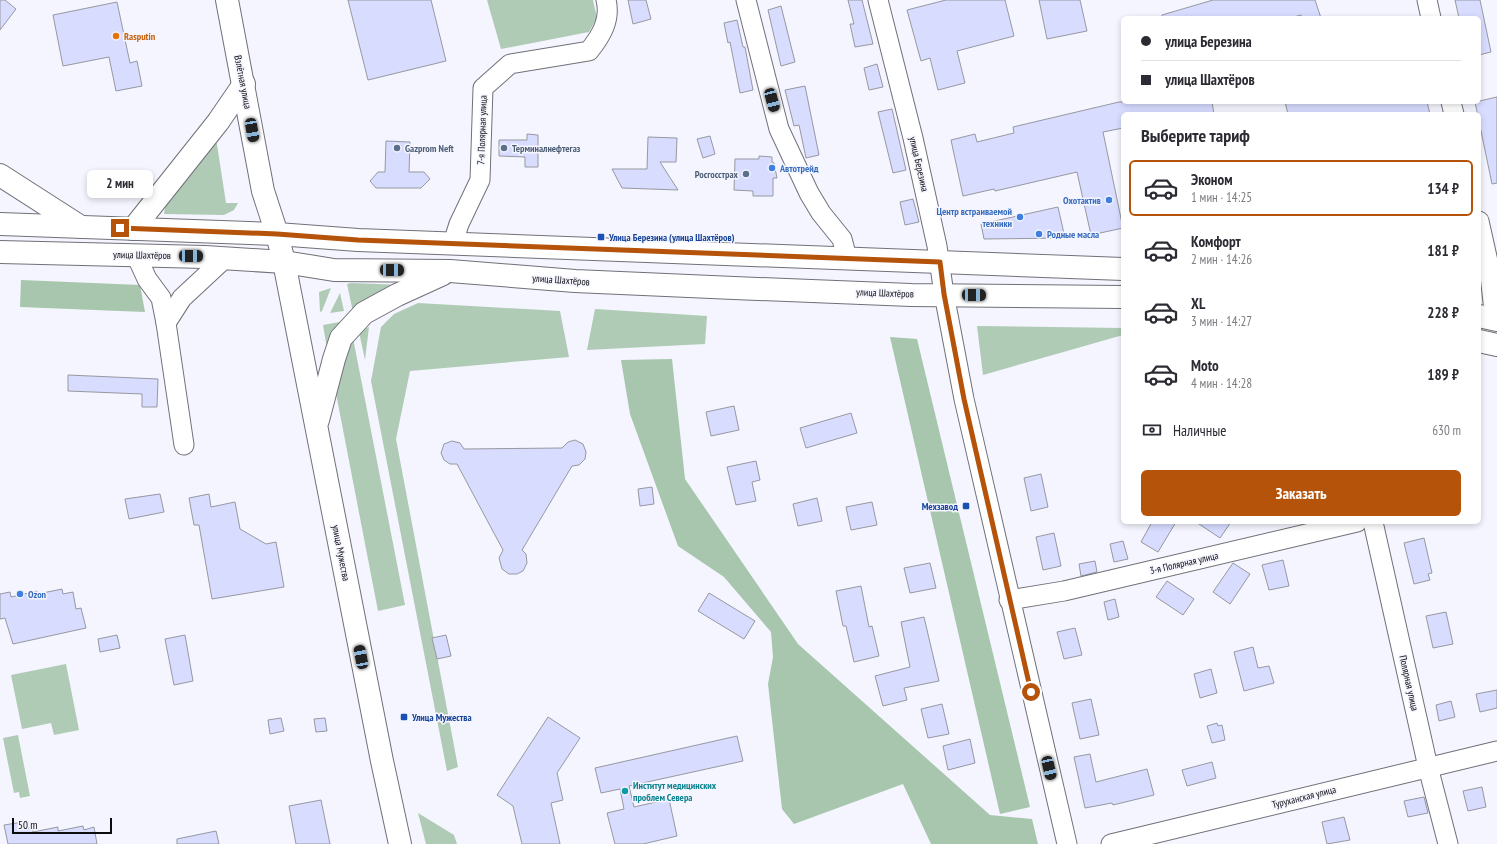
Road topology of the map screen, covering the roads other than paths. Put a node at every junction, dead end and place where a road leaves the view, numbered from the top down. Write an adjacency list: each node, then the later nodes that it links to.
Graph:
1 (227, 0): 7 (main road, Взлётная улица)
2 (606, 0): 14 (street, 7-я Полярная улица)
3 (746, 0): 18 (street)
4 (878, 0): 20 (street, улица Березина)
5 (1427, 0): 6 (street)
6 (1431, 16)
7 (244, 84): 11 (main road); 13 (main road, Взлётная улица)
8 (0, 175): 10 (main road)
9 (0, 224): 10 (main road)
10 (82, 227): 11 (main road)
11 (133, 229): 13 (main road)
12 (1481, 230): 25 (street)
13 (277, 234): 14 (main road); 19 (main road, Взлётная улица)
14 (453, 243): 18 (main road)
15 (0, 252): 16 (main road, улица Шахтёров)
16 (136, 255): 17 (main road, улица Шахтёров); 26 (street)
17 (225, 258): 19 (main road, улица Шахтёров); 26 (street)
18 (847, 258): 20 (main road)
19 (284, 262): 22 (main road, улица Шахтёров); 29 (main road, улица Мужества)
20 (940, 262): 21 (main road); 23 (street, улица Березина)
21 (1121, 269)
22 (450, 271): 23 (main road, улица Шахтёров); 29 (main road)
23 (944, 294): 24 (main road, улица Шахтёров); 33 (street, улица Березина)
24 (1121, 297)
25 (1490, 319)
26 (166, 323): 30 (street)
27 (1481, 341): 28 (main road)
28 (1497, 345)
29 (317, 427): 36 (main road, улица Мужества)
30 (184, 445)
31 (1349, 524): 33 (street, 3-я Полярная улица)
32 (1373, 524): 35 (street, Полярная улица)
33 (1009, 600): 37 (street, улица Березина)
34 (1497, 751): 35 (street, Туруханская улица)
35 (1428, 767): 38 (street, Туруханская улица); 39 (street, Полярная улица)
36 (400, 844)
37 (1067, 844)
38 (1111, 844)
39 (1448, 844)

